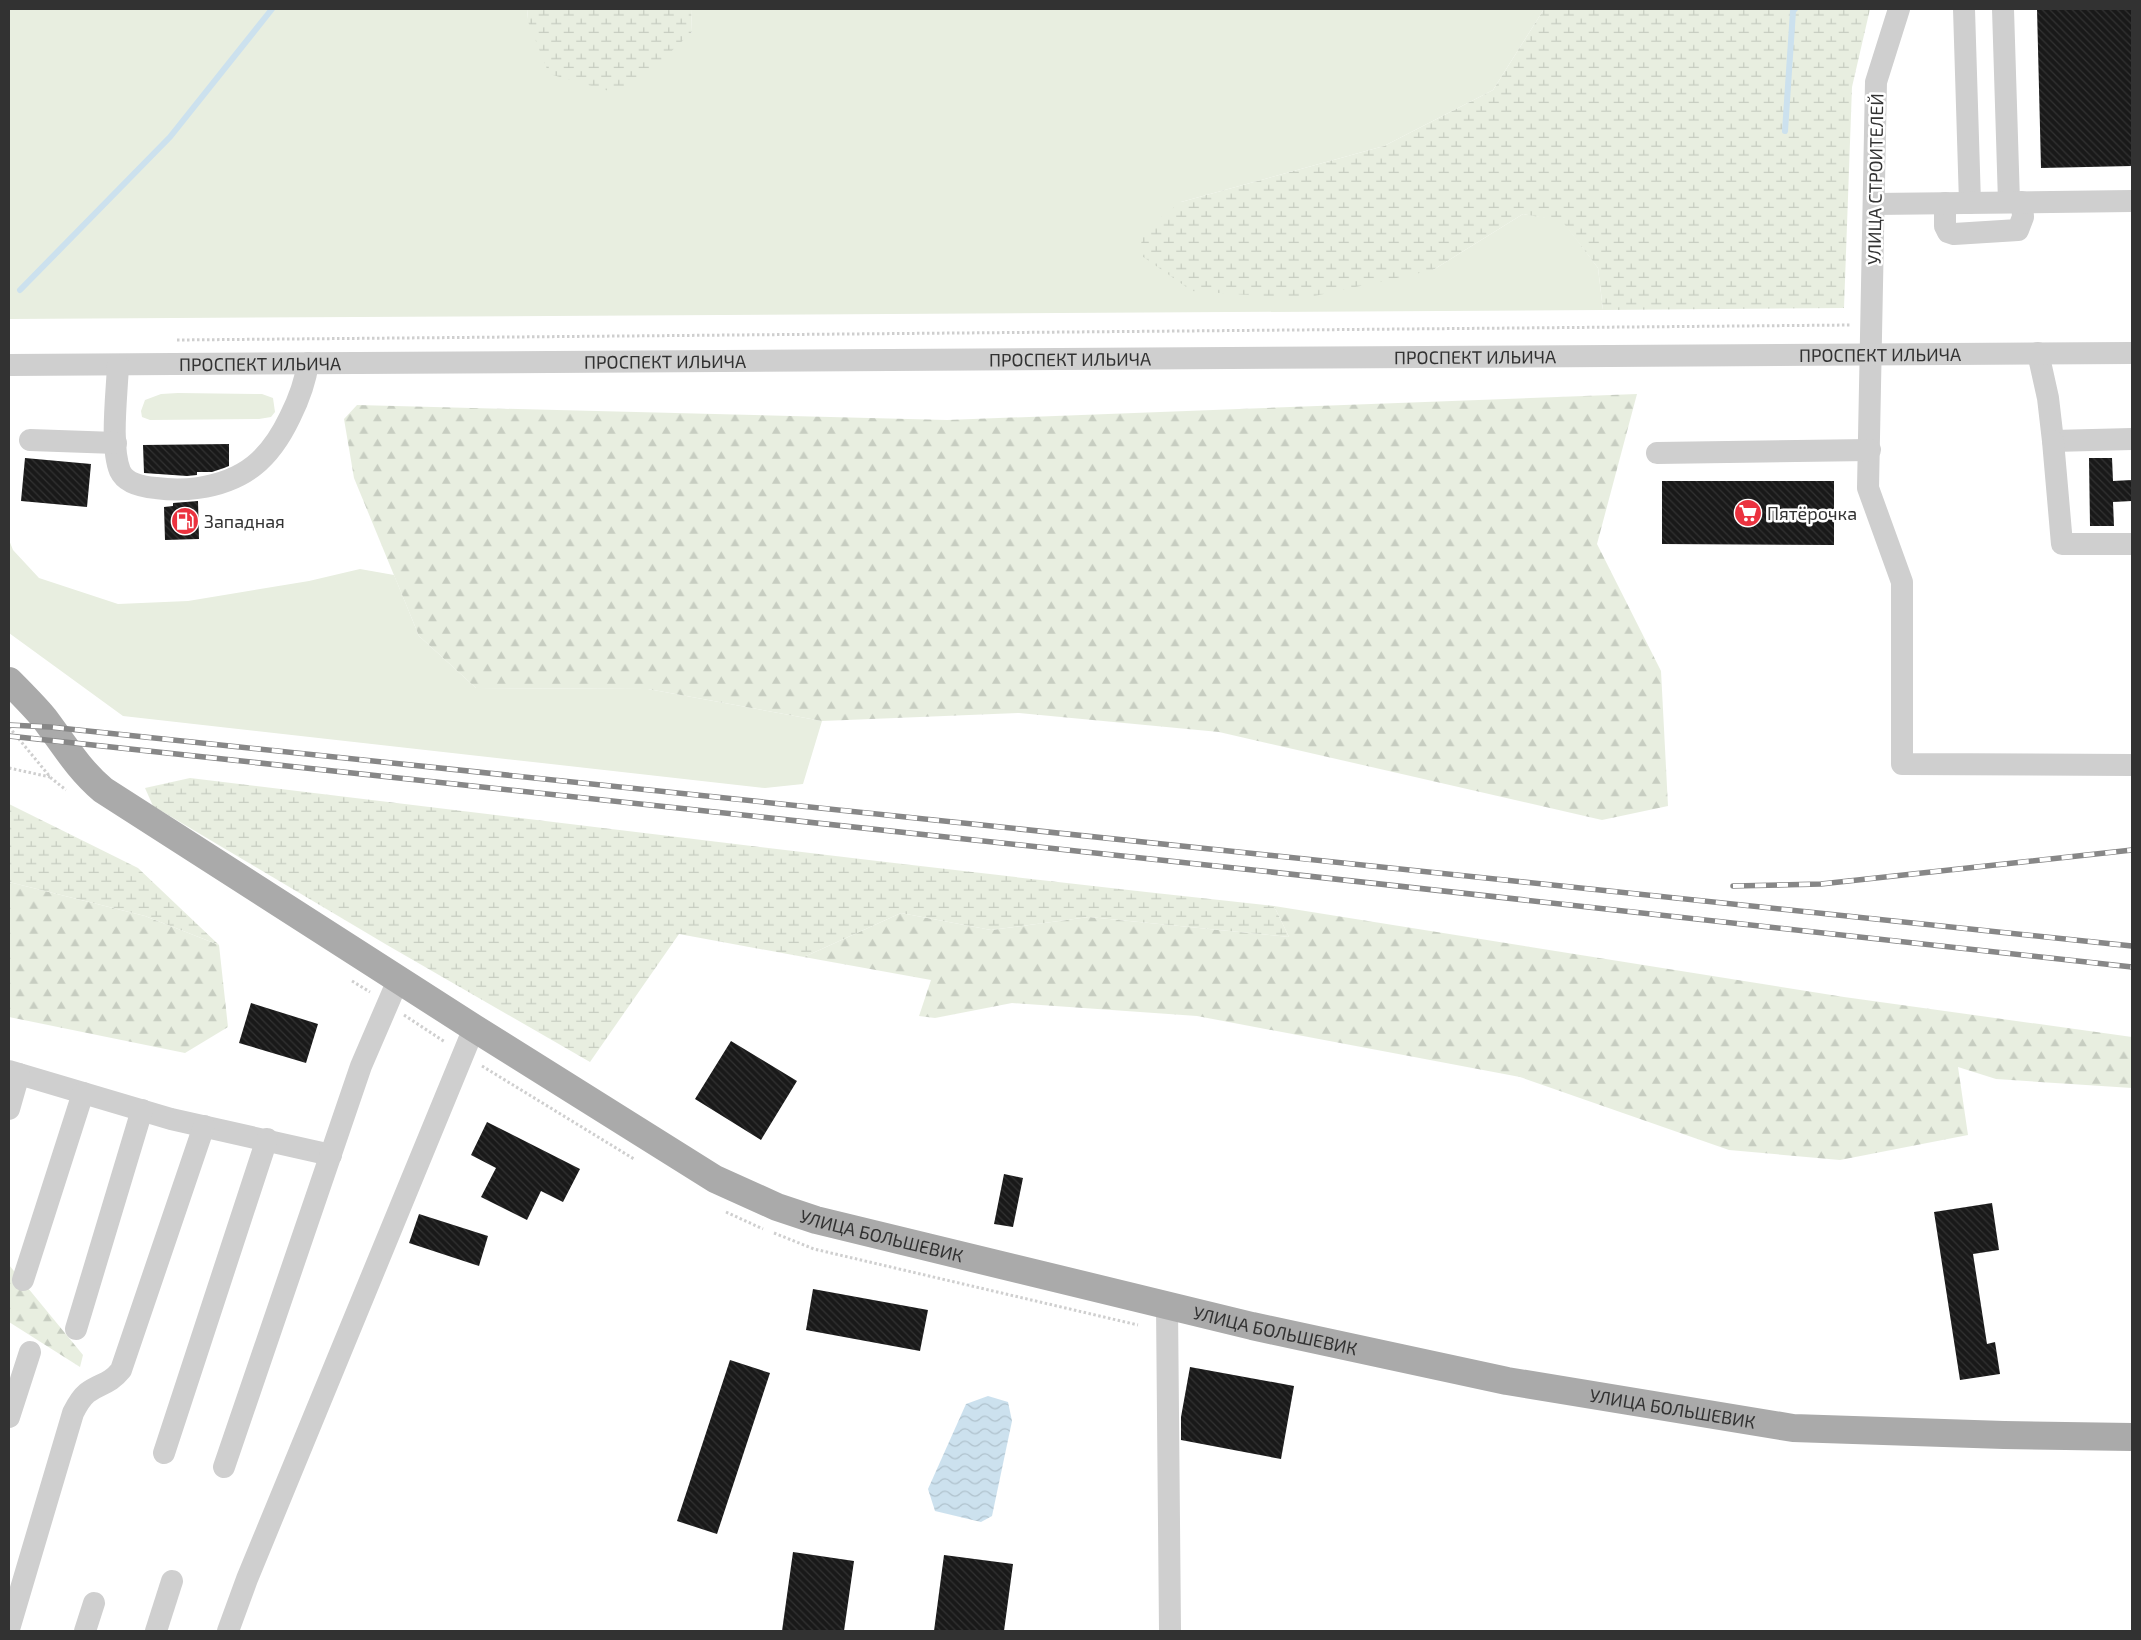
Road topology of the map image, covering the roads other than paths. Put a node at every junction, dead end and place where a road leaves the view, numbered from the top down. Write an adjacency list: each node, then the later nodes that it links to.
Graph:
1 (1899, 9): 8 (street, УЛИЦА СТРОИТЕЛЕЙ)
2 (1964, 9): 7 (street)
3 (2004, 9): 5 (street)
4 (2132, 201): 5 (street)
5 (2016, 202): 6 (street); 7 (street)
6 (1945, 203): 7 (street); 8 (street)
7 (1970, 203)
8 (1874, 204): 10 (street, УЛИЦА СТРОИТЕЛЕЙ)
9 (2132, 353): 11 (street, ПРОСПЕКТ ИЛЬИЧА)
10 (1872, 354): 11 (street, ПРОСПЕКТ ИЛЬИЧА); 12 (street, ПРОСПЕКТ ИЛЬИЧА); 19 (street, УЛИЦА СТРОИТЕЛЕЙ)
11 (2038, 354): 17 (street)
12 (308, 364): 14 (street, ПРОСПЕКТ ИЛЬИЧА); 18 (street)
13 (9, 365): 14 (street, ПРОСПЕКТ ИЛЬИЧА)
14 (118, 365): 18 (street)
15 (2132, 439): 17 (street)
16 (30, 440): 18 (street)
17 (2053, 440): 21 (street)
18 (116, 443)
19 (1870, 450): 20 (street); 23 (street, УЛИЦА СТРОИТЕЛЕЙ)
20 (1657, 453)
21 (2132, 544)
22 (9, 682): 24 (main road, УЛИЦА БОЛЬШЕВИК)
23 (2132, 765)
24 (398, 980): 25 (main road, УЛИЦА БОЛЬШЕВИК); 32 (street)
25 (474, 1028): 34 (main road, УЛИЦА БОЛЬШЕВИК); 46 (street)
26 (14, 1072): 27 (street); 28 (street)
27 (83, 1093): 29 (street); 33 (street)
28 (9, 1109)
29 (142, 1110): 30 (street); 35 (street)
30 (204, 1126): 31 (street); 43 (street)
31 (267, 1139): 32 (street); 39 (street)
32 (331, 1155): 40 (street)
33 (23, 1280)
34 (1167, 1319): 38 (main road, УЛИЦА БОЛЬШЕВИК); 47 (street)
35 (76, 1329)
36 (30, 1352): 37 (street)
37 (9, 1417)
38 (2132, 1437)
39 (164, 1453)
40 (224, 1467)
41 (172, 1582): 45 (street)
42 (94, 1603): 44 (street)
43 (9, 1629)
44 (85, 1631)
45 (156, 1631)
46 (228, 1631)
47 (1170, 1631)

